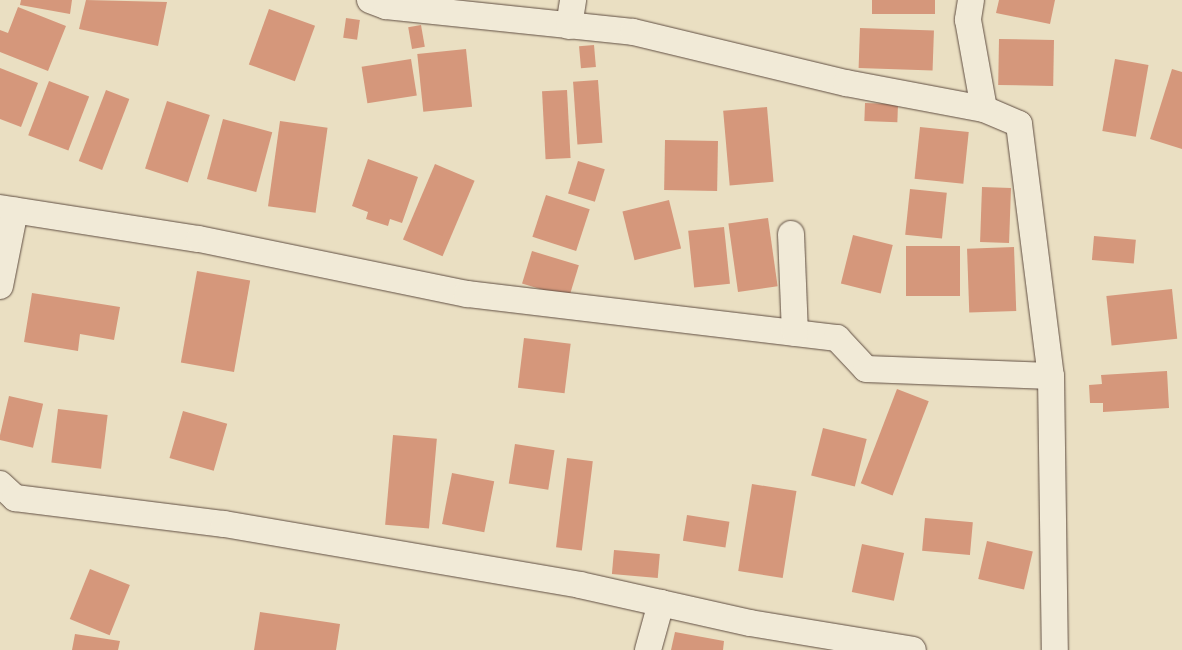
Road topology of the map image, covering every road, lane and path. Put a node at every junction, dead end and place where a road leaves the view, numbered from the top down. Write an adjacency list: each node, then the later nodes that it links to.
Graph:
1 (370, 0): 4 (street)
2 (573, 0): 4 (street)
3 (971, 0): 5 (street)
4 (568, 26): 5 (street)
5 (984, 109): 10 (street)
6 (8, 209): 8 (street); 9 (street)
7 (791, 234): 9 (street)
8 (0, 286)
9 (794, 333): 10 (street)
10 (1051, 376): 15 (street)
11 (0, 484): 12 (street)
12 (661, 603): 13 (street); 14 (street)
13 (648, 650)
14 (913, 650)
15 (1055, 650)

